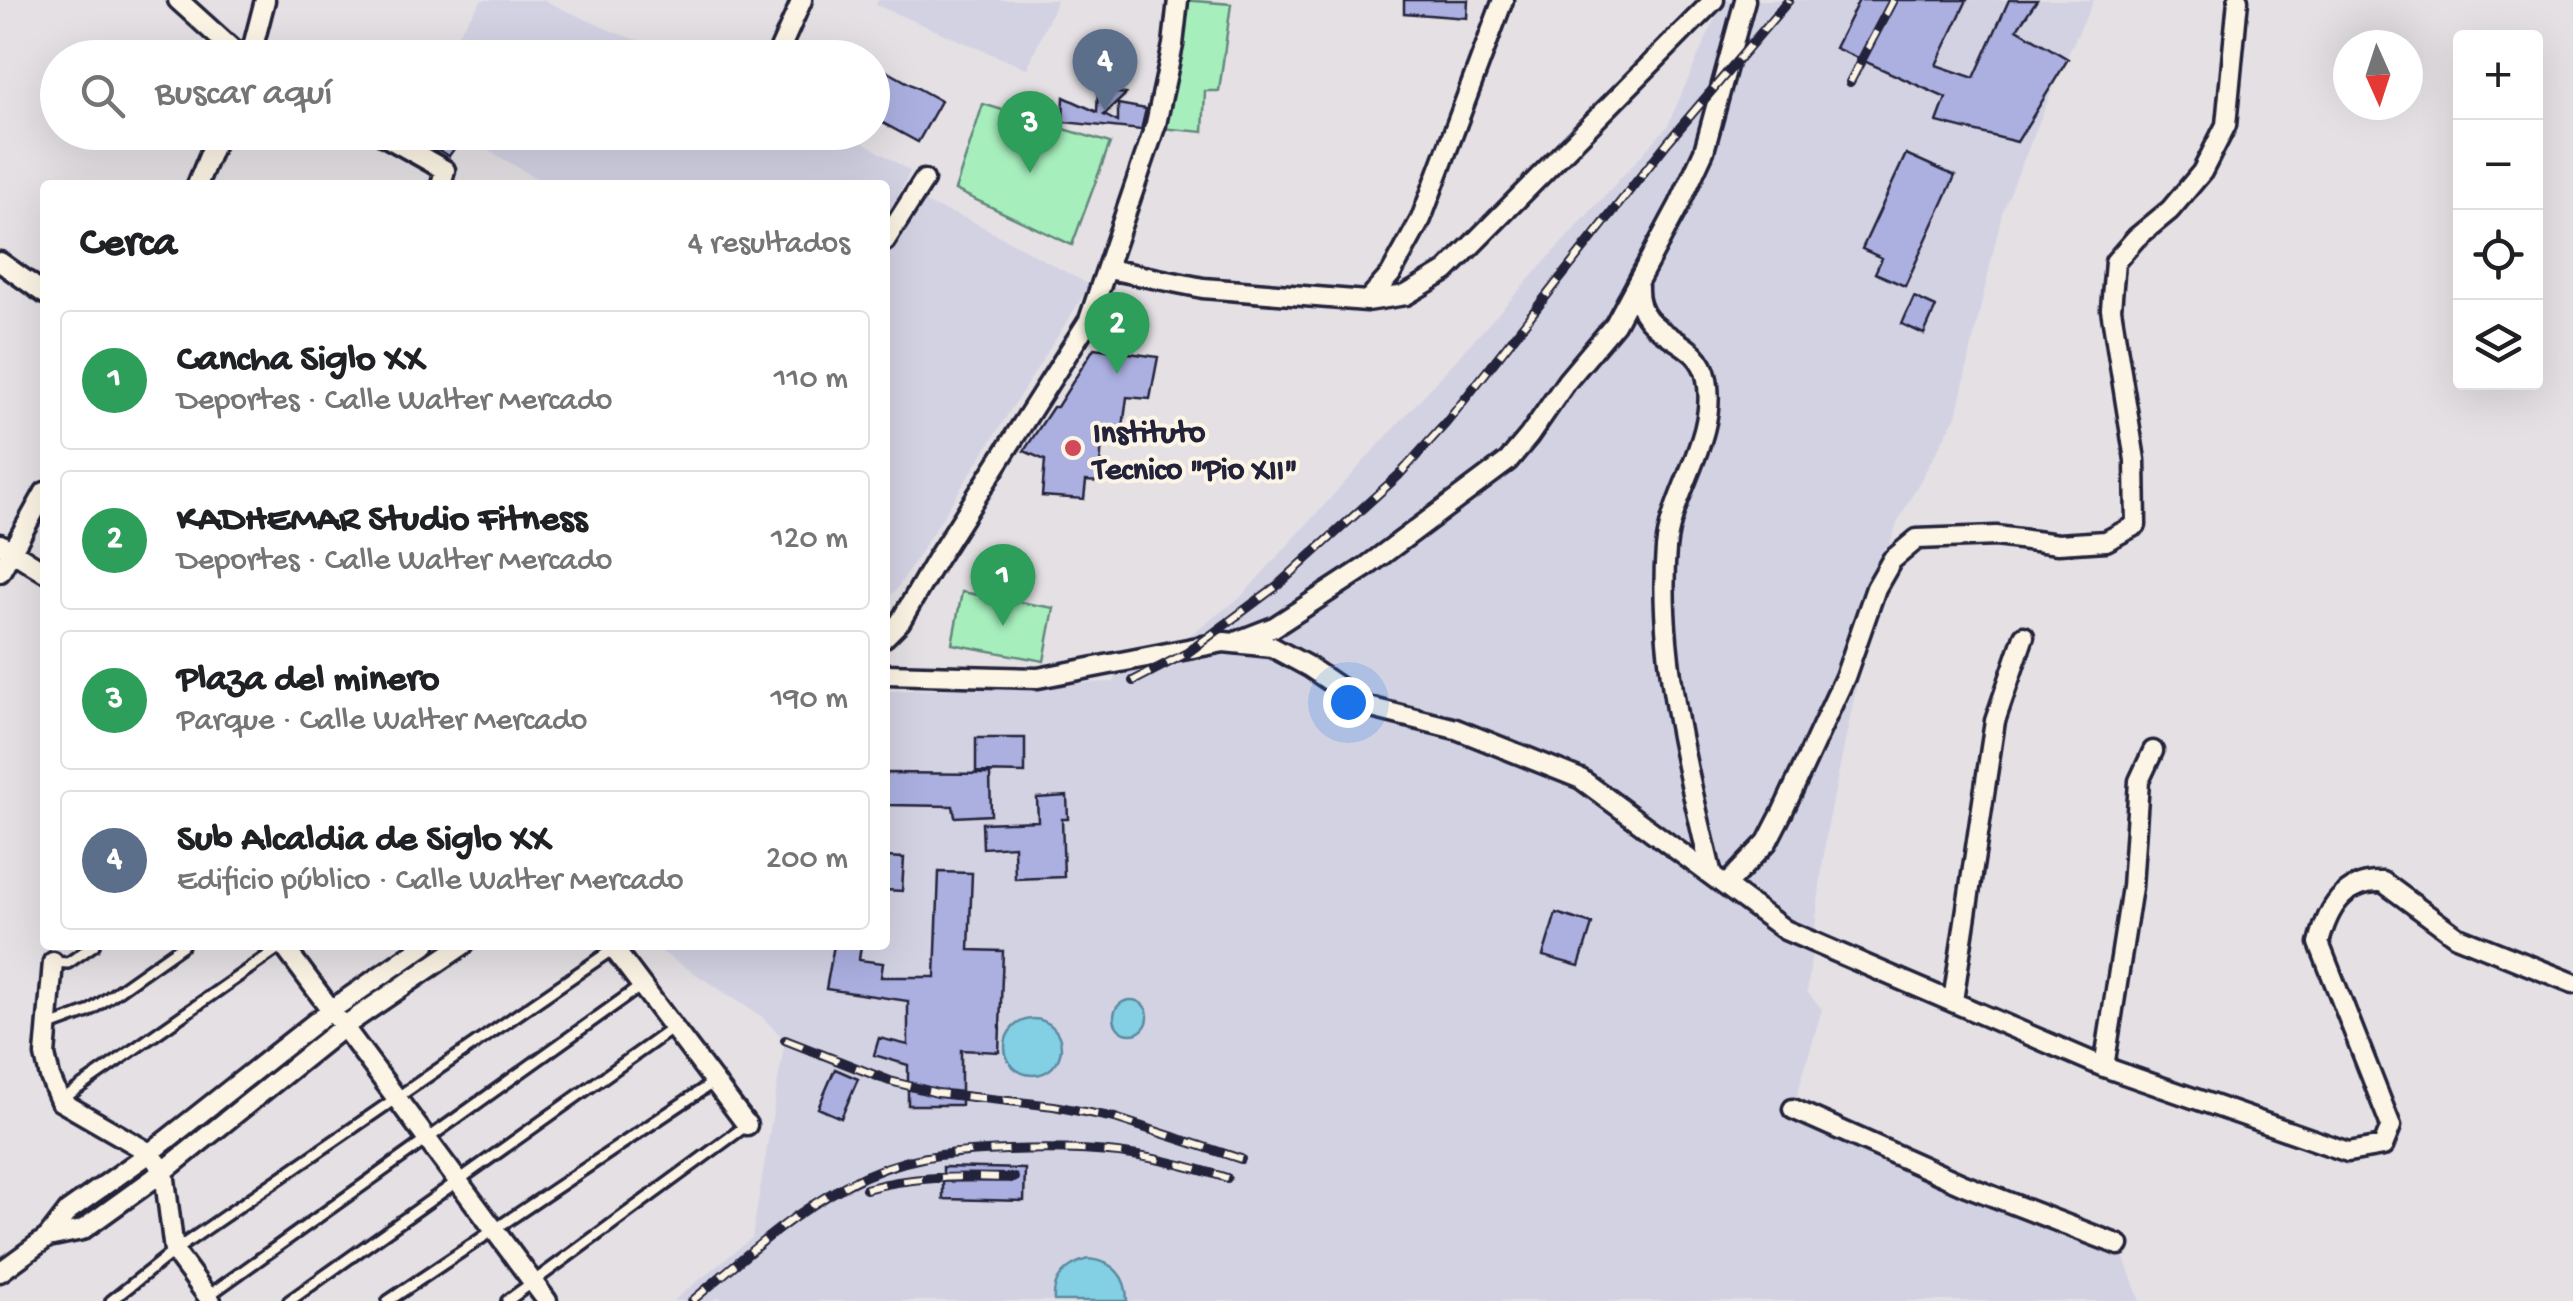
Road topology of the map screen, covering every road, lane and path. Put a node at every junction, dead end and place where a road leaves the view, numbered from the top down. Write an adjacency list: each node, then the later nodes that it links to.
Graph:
1 (178, 0): 9 (street)
2 (265, 0): 10 (street)
3 (802, 0): 11 (street)
4 (1178, 0): 19 (street)
5 (1503, 0): 22 (street)
6 (1714, 0): 22 (street)
7 (1745, 0): 20 (street)
8 (2238, 0): 32 (street)
9 (222, 40)
10 (255, 40)
11 (784, 40)
12 (212, 150): 15 (street)
13 (403, 150): 14 (street)
14 (443, 177)
15 (199, 180)
16 (924, 180): 17 (street)
17 (890, 233)
18 (0, 262): 21 (street)
19 (1108, 269): 22 (street); 27 (street)
20 (1638, 286): 29 (street); 32 (street)
21 (40, 290)
22 (1367, 302)
23 (40, 499): 24 (street)
24 (6, 546): 25 (street); 26 (street)
25 (40, 569)
26 (0, 572)
27 (890, 633)
28 (2024, 636): 44 (street)
29 (1233, 642): 30 (street); 32 (street)
30 (890, 674)
31 (2153, 751): 49 (street)
32 (1719, 880): 44 (street)
33 (87, 950): 41 (lane)
34 (177, 950): 46 (lane)
35 (276, 950): 52 (lane)
36 (287, 950): 45 (street)
37 (418, 950): 45 (street)
38 (456, 950): 47 (street)
39 (608, 950): 51 (lane)
40 (614, 950): 43 (street)
41 (53, 962): 46 (street)
42 (2573, 983): 49 (street)
43 (641, 986): 48 (street); 55 (lane)
44 (1953, 1001): 49 (street)
45 (331, 1010): 47 (street); 56 (street)
46 (47, 1027): 52 (street)
47 (343, 1027): 51 (street); 57 (street)
48 (673, 1028): 50 (street); 58 (lane)
49 (2104, 1067)
50 (714, 1082): 54 (street); 59 (lane)
51 (396, 1096): 55 (street); 62 (lane)
52 (60, 1101): 56 (street)
53 (1793, 1109): 61 (street)
54 (747, 1125): 64 (lane)
55 (427, 1137): 58 (street); 65 (lane)
56 (150, 1153): 57 (street); 60 (street)
57 (164, 1172): 60 (street); 62 (street)
58 (458, 1180): 59 (street); 67 (lane)
59 (494, 1230): 64 (street); 68 (lane)
60 (48, 1236): 63 (street)
61 (2119, 1245)
62 (174, 1251): 65 (street); 66 (lane)
63 (0, 1272)
64 (533, 1282): 69 (lane); 70 (street)
65 (207, 1299)
66 (112, 1301)
67 (288, 1301)
68 (388, 1301)
69 (507, 1301)
70 (547, 1301)

